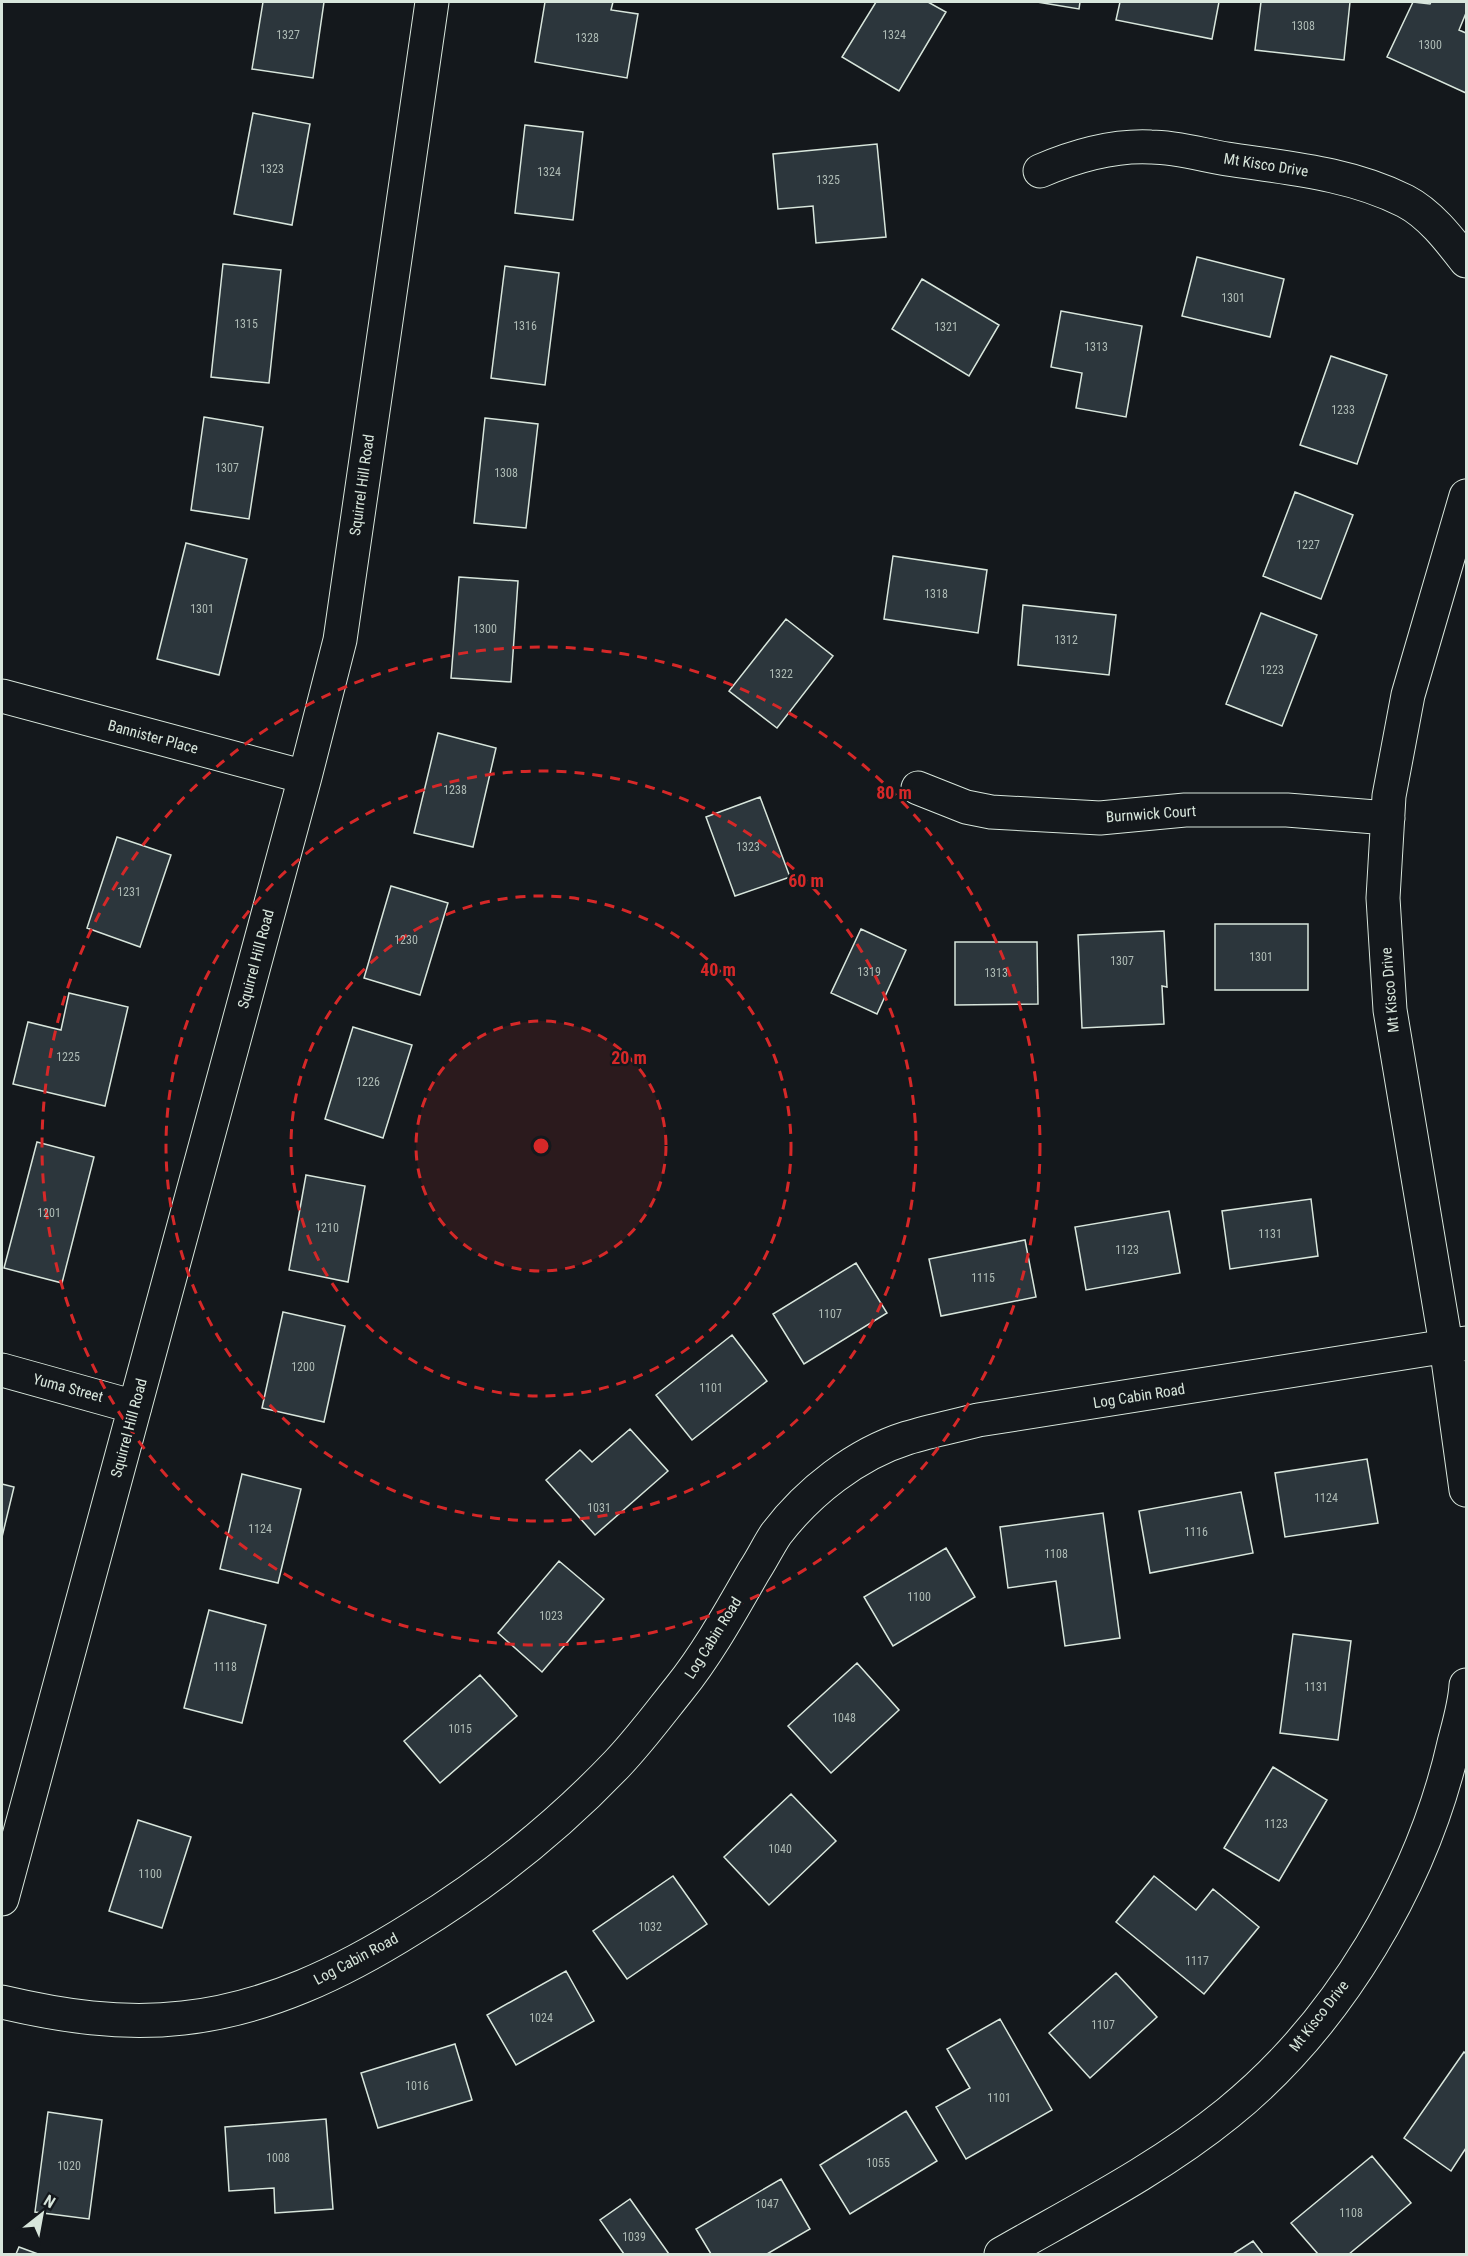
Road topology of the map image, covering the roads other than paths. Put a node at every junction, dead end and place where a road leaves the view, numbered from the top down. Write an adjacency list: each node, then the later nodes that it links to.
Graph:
1 (432, 2): 6 (street, Squirrel Hill Road)
2 (1040, 171): 3 (street, Mt Kisco Drive)
3 (1467, 261)
4 (1467, 496): 8 (street, Mt Kisco Drive)
5 (2, 696): 6 (street, Bannister Place)
6 (305, 777): 11 (street, Squirrel Hill Road)
7 (918, 788): 8 (street, Burnwick Court)
8 (1388, 818): 9 (street, Mt Kisco Drive)
9 (1456, 1344): 12 (street, Mt Kisco Drive); 15 (street, Log Cabin Road)
10 (2, 1370): 11 (street, Yuma Street)
11 (135, 1407): 14 (street, Squirrel Hill Road)
12 (1467, 1490)
13 (1467, 1685): 16 (street, Mt Kisco Drive)
14 (2, 1899)
15 (2, 2002)
16 (1036, 2246): 17 (street, Mt Kisco Drive)
17 (1001, 2254)

